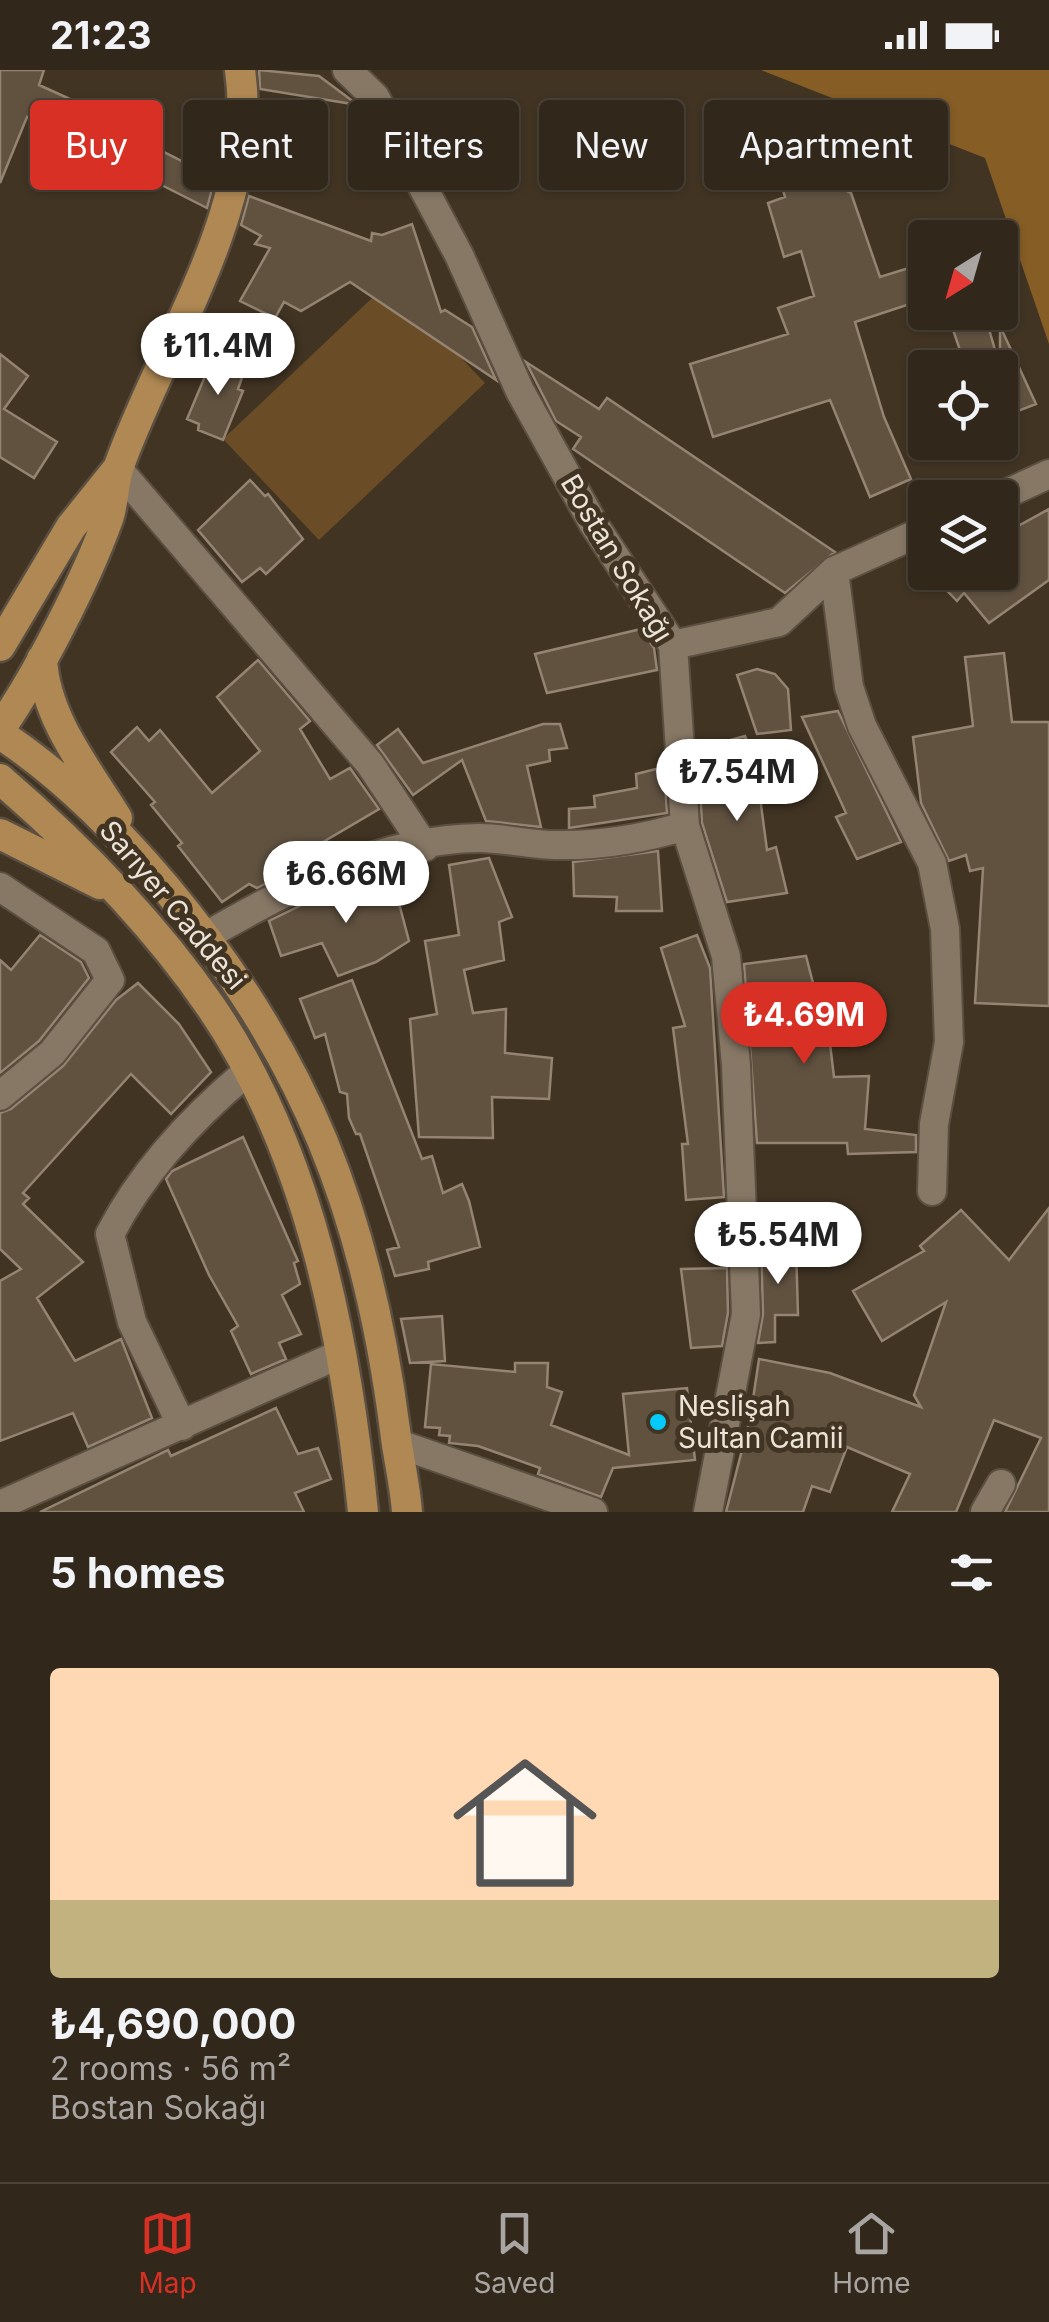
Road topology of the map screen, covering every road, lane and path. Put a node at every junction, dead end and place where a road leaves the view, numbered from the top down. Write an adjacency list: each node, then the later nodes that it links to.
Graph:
1 (240, 70): 3 (main road)
2 (346, 70): 8 (street, Bostan Sokağı)
3 (118, 469): 9 (main road); 10 (main road); 15 (street)
4 (1049, 474): 5 (street)
5 (1018, 488)
6 (908, 538): 7 (street)
7 (834, 571): 8 (street); 22 (street)
8 (673, 645): 13 (street, Bostan Sokağı)
9 (0, 646)
10 (42, 659): 11 (main road); 16 (main road)
11 (0, 732): 16 (main road, Sarıyer Caddesi)
12 (0, 779): 18 (main road, Sarıyer Caddesi)
13 (685, 826): 15 (street); 32 (street, Bostan Sokağı)
14 (0, 834): 18 (main road)
15 (425, 847): 19 (street)
16 (142, 860): 19 (main road, Sarıyer Caddesi)
17 (0, 888): 21 (street)
18 (124, 898): 20 (main road, Sarıyer Caddesi)
19 (206, 936): 25 (main road, Sarıyer Caddesi)
20 (248, 1071): 23 (main road, Sarıyer Caddesi); 24 (street)
21 (0, 1096)
22 (932, 1191)
23 (338, 1355): 24 (street); 26 (main road, Sarıyer Caddesi)
24 (182, 1426): 28 (street)
25 (396, 1443): 26 (main road); 30 (main road, Sarıyer Caddesi); 31 (street)
26 (356, 1449): 29 (main road, Sarıyer Caddesi)
27 (1000, 1484): 33 (street)
28 (1, 1512)
29 (363, 1512)
30 (406, 1512)
31 (593, 1512)
32 (708, 1512)
33 (985, 1512)

